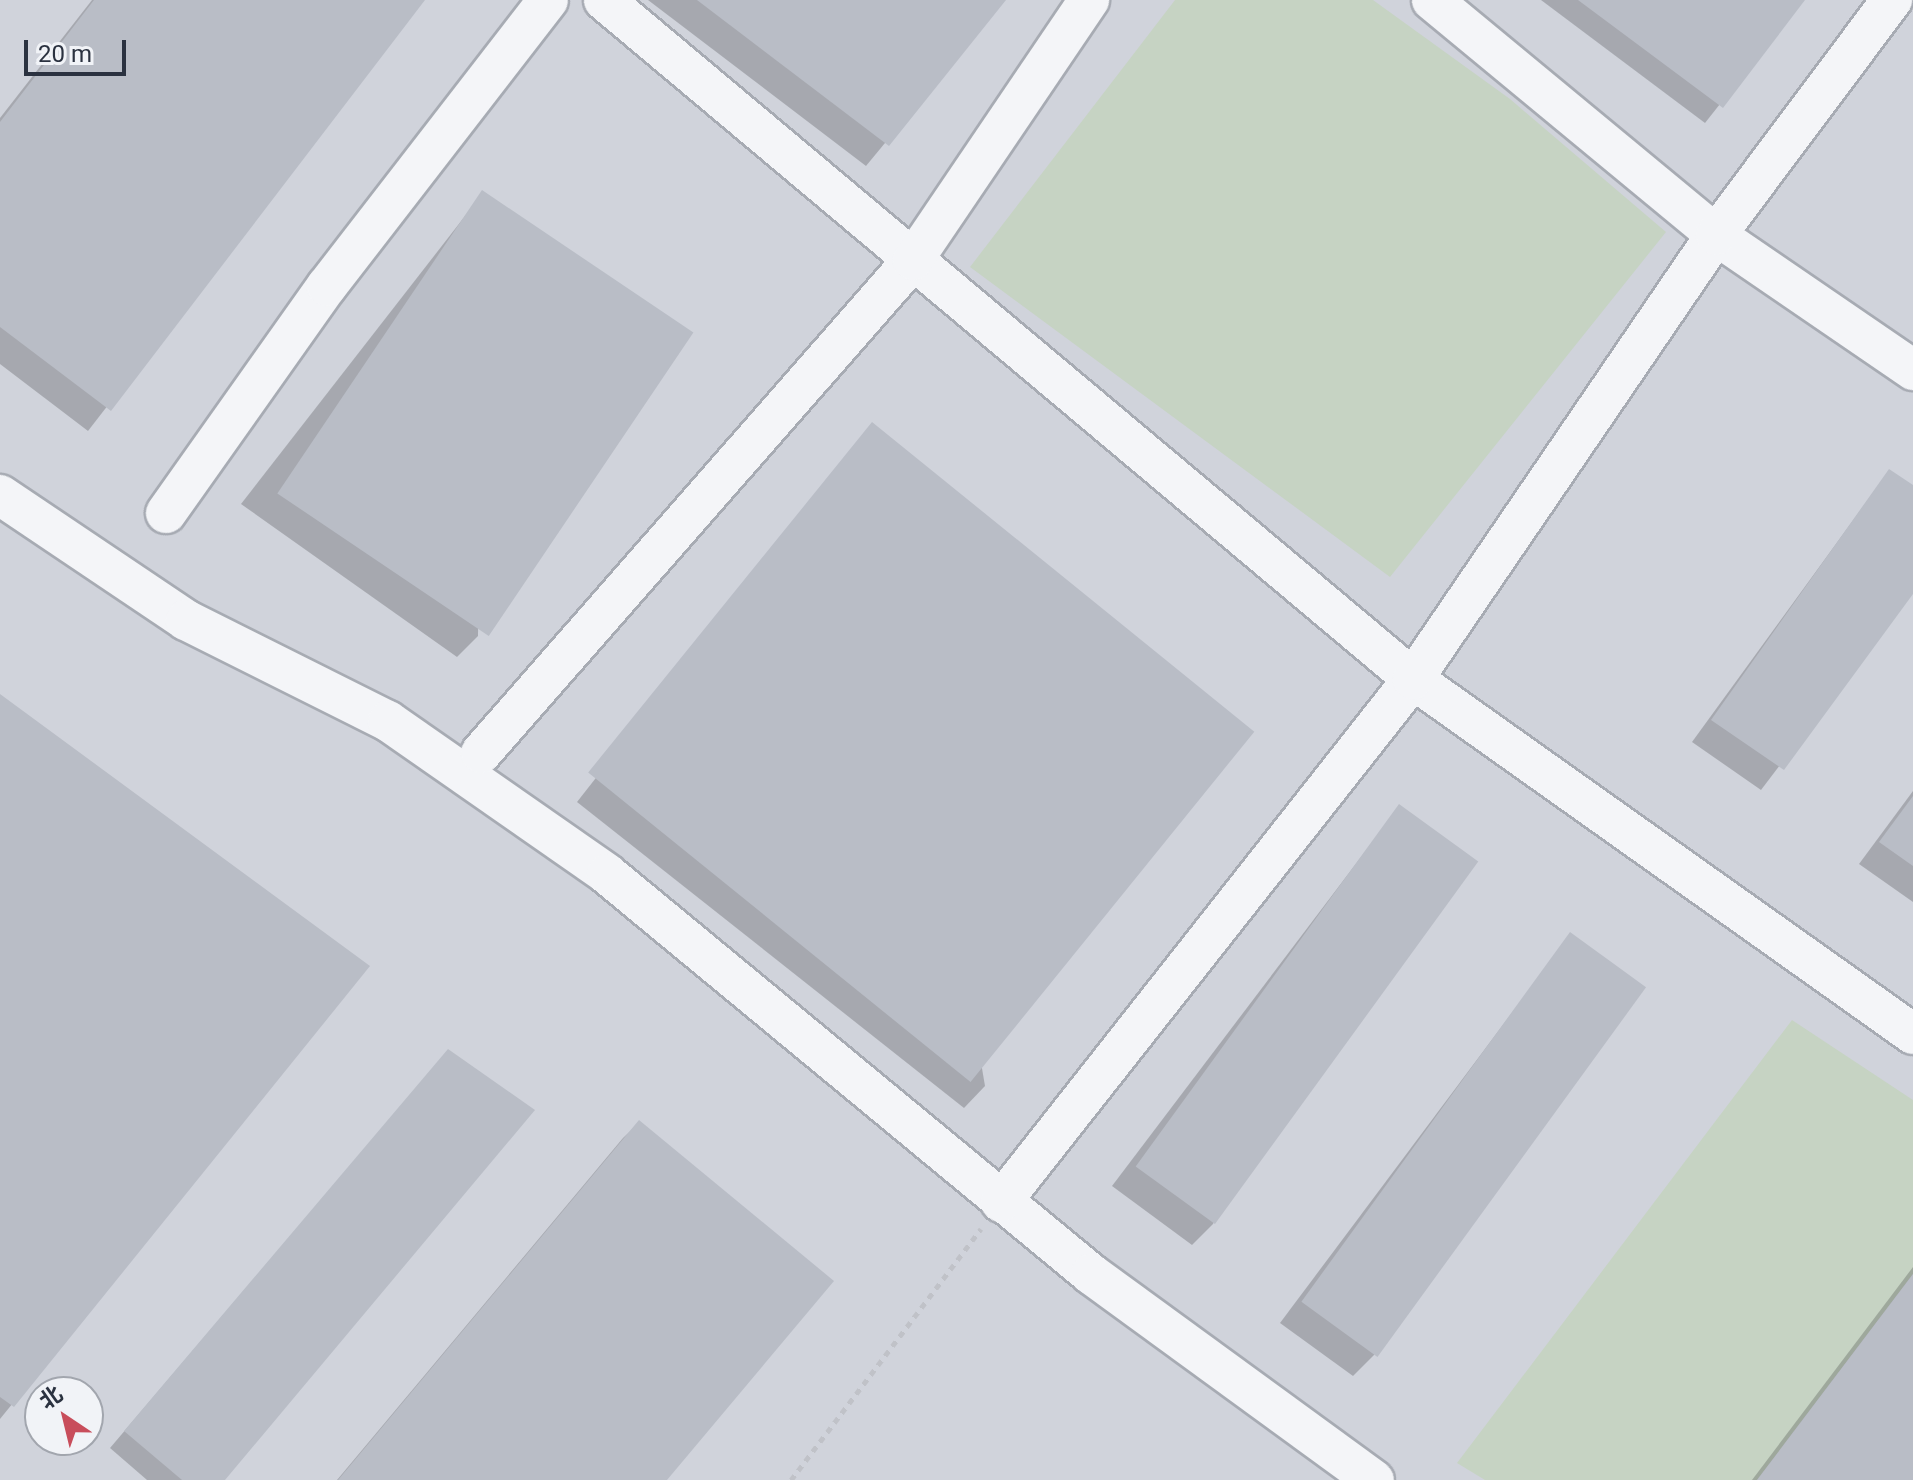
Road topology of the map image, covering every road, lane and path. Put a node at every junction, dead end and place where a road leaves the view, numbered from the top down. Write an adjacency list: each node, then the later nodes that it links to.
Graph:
1 (548, 0): 10 (street)
2 (604, 0): 7 (street)
3 (1089, 0): 7 (street)
4 (1432, 0): 6 (street)
5 (1892, 0): 6 (street)
6 (1716, 235): 8 (street); 11 (street)
7 (913, 260): 11 (street); 12 (street)
8 (1913, 370)
9 (0, 495): 14 (street)
10 (166, 513)
11 (1413, 679): 13 (street); 14 (street)
12 (481, 753)
13 (1913, 1034)
14 (1001, 1202): 15 (path); 16 (street)
15 (791, 1480)
16 (1374, 1480)

